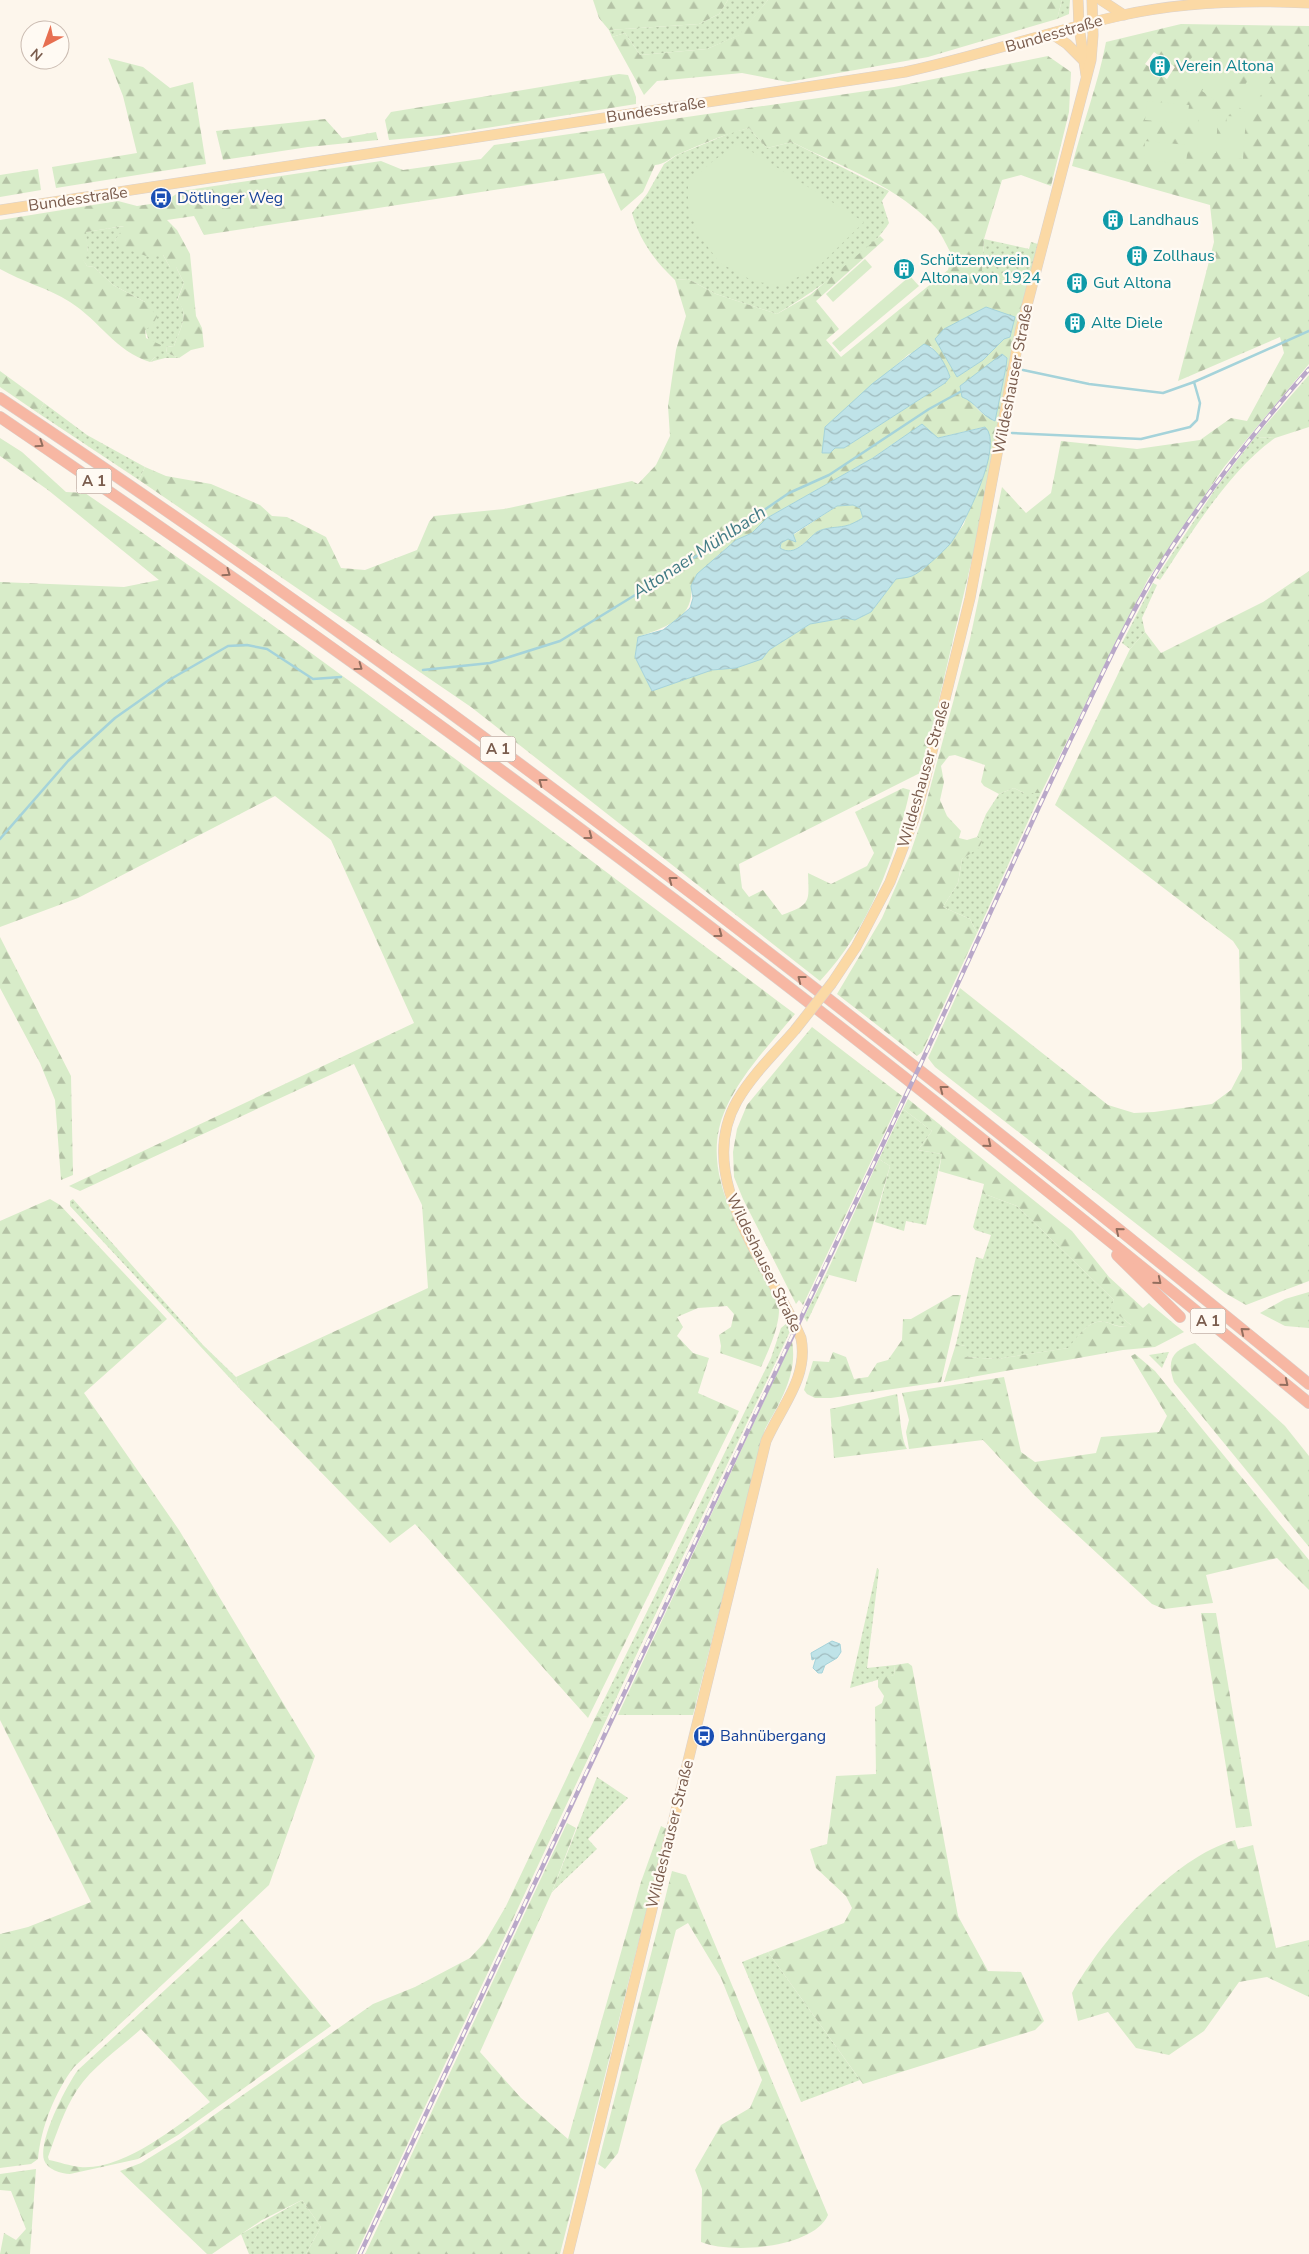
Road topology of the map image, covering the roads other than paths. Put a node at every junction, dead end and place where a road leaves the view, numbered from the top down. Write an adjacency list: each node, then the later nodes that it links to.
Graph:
1 (1078, 0): 7 (main road, Wildeshauser Straße)
2 (1092, 0): 6 (main road, Wildeshauser Straße)
3 (1101, 0): 5 (main road)
4 (1309, 3): 5 (main road, Bundesstraße)
5 (1124, 15): 6 (main road, Bundesstraße)
6 (1093, 22): 7 (main road, Bundesstraße); 10 (main road, Wildeshauser Straße)
7 (1079, 26): 8 (main road, Bundesstraße); 9 (main road, Wildeshauser Straße)
8 (1052, 34): 9 (main road); 11 (main road, Bundesstraße)
9 (1082, 59): 10 (main road, Wildeshauser Straße)
10 (1086, 76): 18 (main road, Wildeshauser Straße, bridge)
11 (0, 210)
12 (0, 398): 16 (highway, A 1, one-way to 12)
13 (0, 416): 14 (highway, A 1, one-way to 14)
14 (1107, 1239): 15 (highway); 17 (highway, A 1, one-way to 17)
15 (1180, 1317)
16 (1309, 1384)
17 (1309, 1403)
18 (568, 2254)

